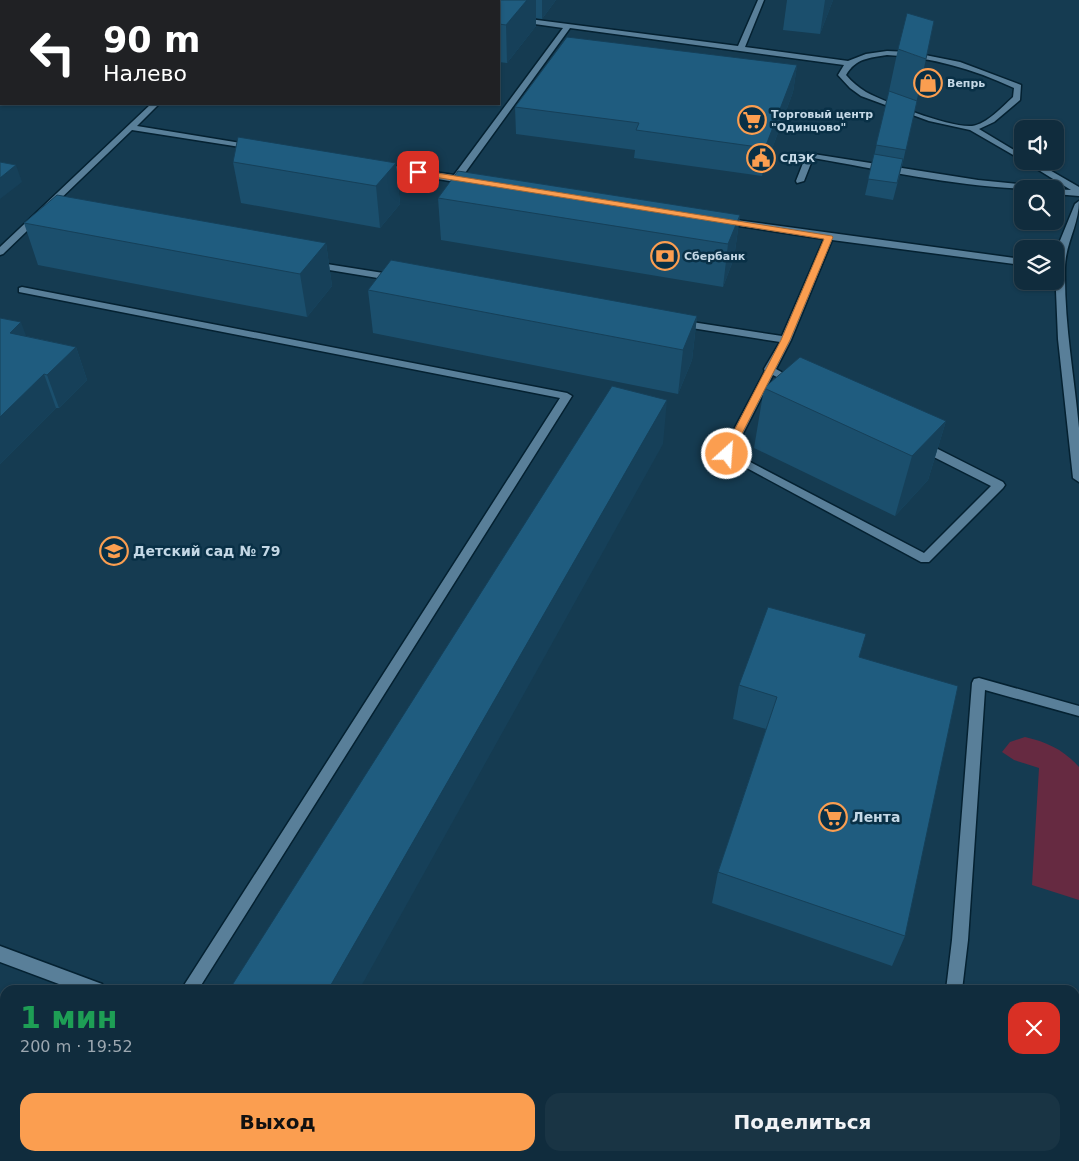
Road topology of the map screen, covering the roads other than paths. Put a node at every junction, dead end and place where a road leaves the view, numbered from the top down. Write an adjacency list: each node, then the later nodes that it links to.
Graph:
1 (761, 0): 4 (street)
2 (500, 17): 3 (street)
3 (568, 26): 4 (street); 13 (street)
4 (742, 48): 5 (street)
5 (849, 62): 8 (street); 8 (street)
6 (154, 105): 7 (street)
7 (130, 127): 9 (street); 25 (street)
8 (972, 128): 10 (street)
9 (264, 148)
10 (1014, 153)
11 (370, 165): 13 (street)
12 (1043, 170): 18 (street)
13 (456, 179): 14 (street)
14 (476, 182)
15 (800, 182): 16 (street)
16 (1014, 186)
17 (1064, 191): 18 (street)
18 (1079, 192)
19 (1079, 204): 22 (street)
20 (711, 219): 23 (street)
21 (1079, 224): 22 (street)
22 (1068, 228): 24 (street)
23 (829, 237): 26 (street); 32 (street)
24 (1064, 241)
25 (0, 252)
26 (1014, 261)
27 (304, 264): 28 (street)
28 (411, 280)
29 (22, 290): 40 (street)
30 (1060, 290): 36 (street)
31 (667, 321): 32 (street)
32 (786, 340): 33 (street)
33 (769, 369): 34 (street); 35 (street)
34 (804, 387)
35 (911, 440)
36 (1079, 478)
37 (1079, 711): 41 (street)
38 (0, 954): 39 (street)
39 (83, 985)
40 (192, 985)
41 (955, 985)

